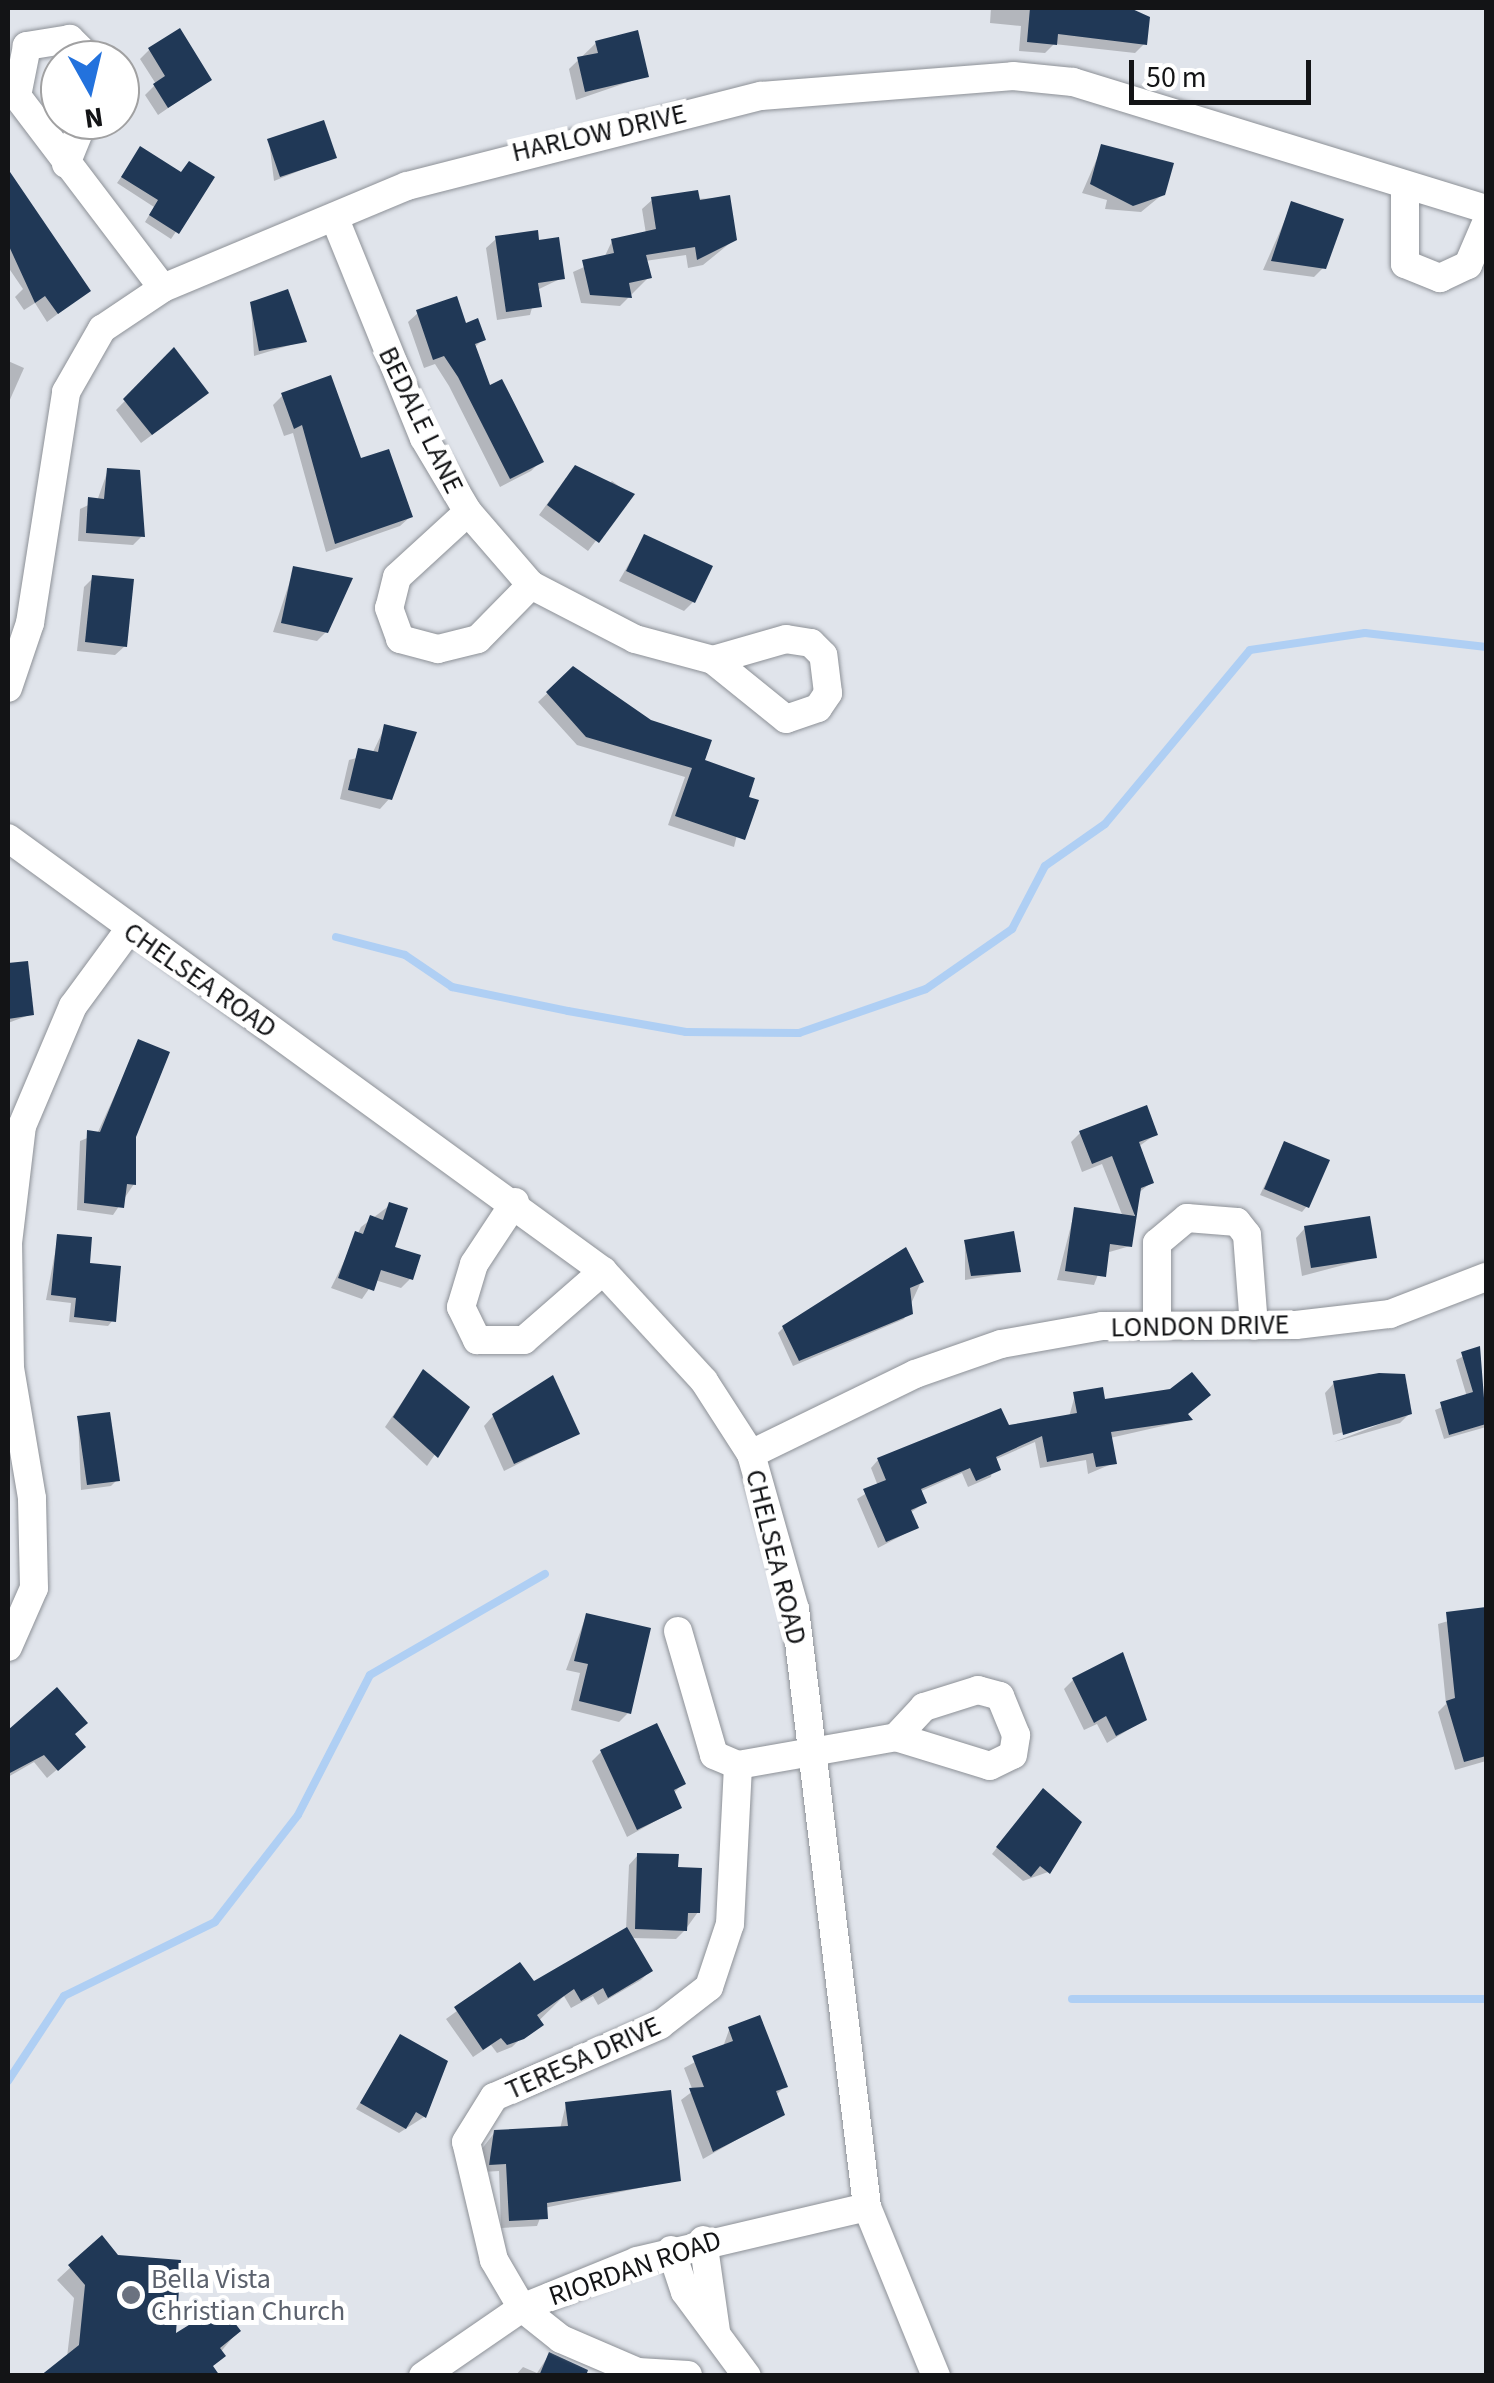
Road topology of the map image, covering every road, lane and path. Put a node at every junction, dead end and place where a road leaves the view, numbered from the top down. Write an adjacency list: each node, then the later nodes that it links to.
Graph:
1 (40, 41): 2 (street)
2 (40, 132)
3 (46, 140): 5 (street)
4 (76, 140): 5 (street)
5 (66, 164): 10 (street)
6 (1404, 186): 7 (street, HARLOW DRIVE); 8 (street, HARLOW DRIVE); 9 (street)
7 (1486, 209)
8 (335, 220): 10 (street, HARLOW DRIVE); 11 (street, BEDALE LANE)
9 (1486, 223)
10 (163, 288): 14 (street, HARLOW DRIVE)
11 (468, 512): 12 (street, BEDALE LANE); 12 (street)
12 (531, 585): 13 (street, BEDALE LANE)
13 (713, 660)
14 (8, 688)
15 (8, 838): 16 (street, CHELSEA ROAD)
16 (128, 931): 17 (street); 18 (street, CHELSEA ROAD)
17 (14, 1123): 23 (street)
18 (515, 1202): 19 (street, CHELSEA ROAD); 19 (street)
19 (603, 1270): 24 (street, CHELSEA ROAD)
20 (1486, 1277): 22 (street, LONDON DRIVE)
21 (1156, 1322): 22 (street, LONDON DRIVE); 22 (street); 24 (street, LONDON DRIVE)
22 (1254, 1326)
23 (9, 1369): 26 (street)
24 (750, 1454): 28 (street, CHELSEA ROAD)
25 (678, 1631): 29 (street)
26 (8, 1647)
27 (896, 1738): 28 (street)
28 (812, 1748): 29 (street); 30 (street, CHELSEA ROAD)
29 (738, 1764): 33 (street, TERESA DRIVE)
30 (866, 2207): 31 (street, RIORDAN ROAD); 38 (street, CHELSEA ROAD)
31 (703, 2240): 32 (street, RIORDAN ROAD); 34 (street)
32 (670, 2250): 33 (street, RIORDAN ROAD); 34 (street)
33 (522, 2308): 35 (street); 36 (street, RIORDAN ROAD)
34 (716, 2330): 37 (street)
35 (688, 2375)
36 (423, 2376)
37 (747, 2376)
38 (936, 2376)

